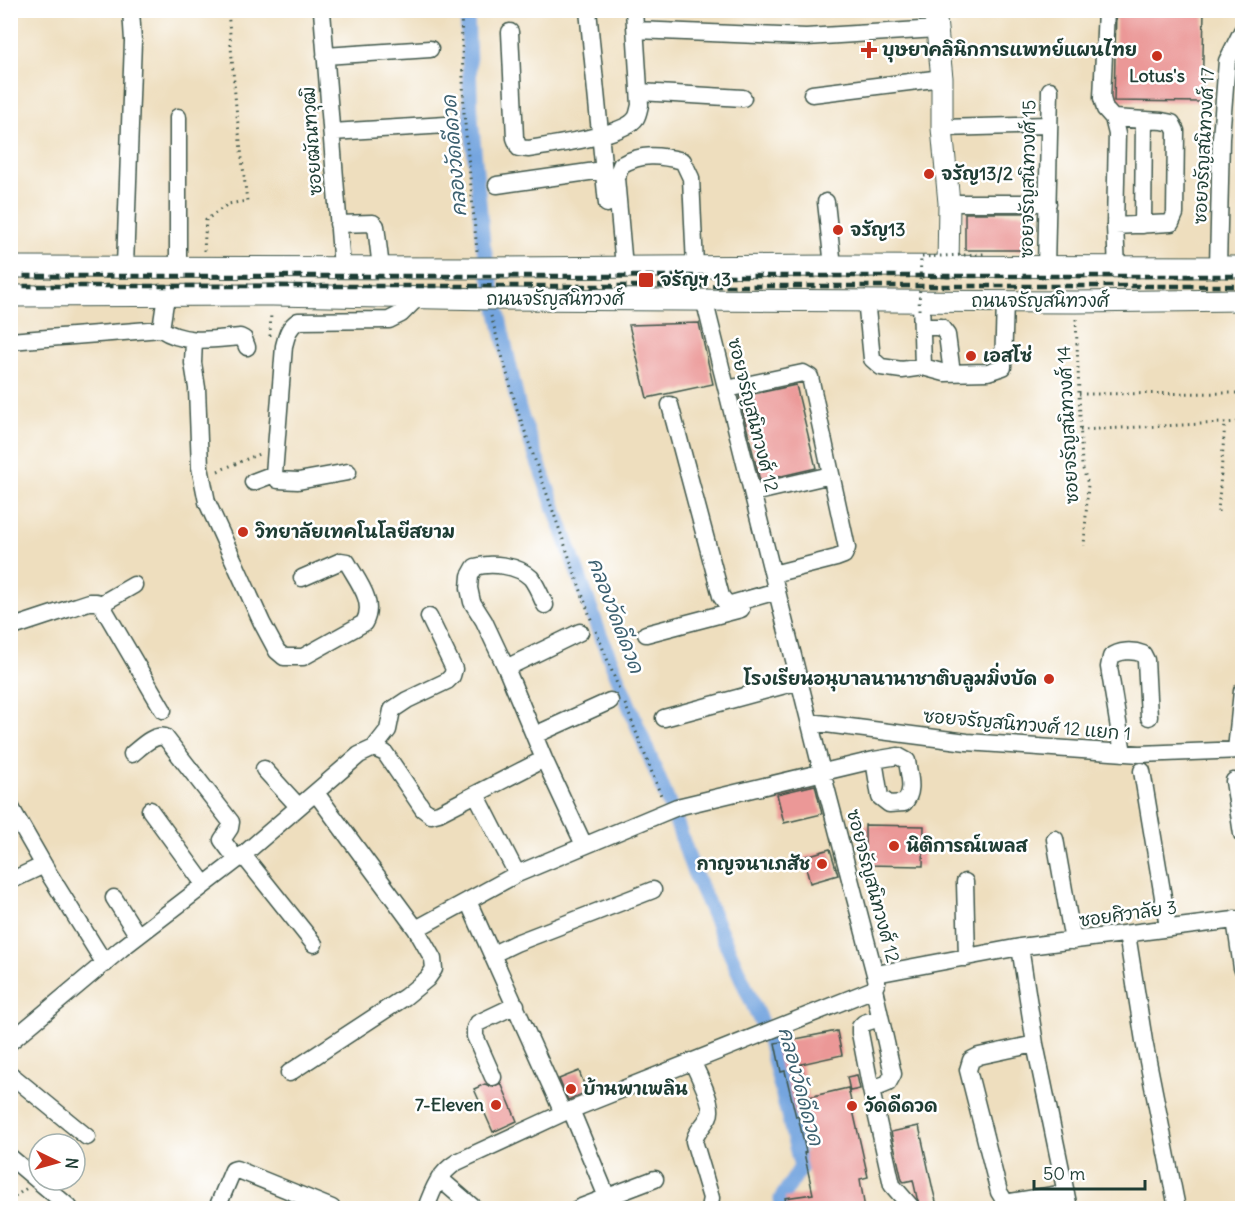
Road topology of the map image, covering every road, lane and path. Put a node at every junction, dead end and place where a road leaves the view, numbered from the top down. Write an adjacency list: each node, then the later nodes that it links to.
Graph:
1 (130, 10): 37 (street)
2 (228, 10): 42 (path)
3 (461, 10): 36 (path)
4 (588, 10): 26 (street)
5 (634, 10): 9 (street)
6 (1106, 10): 20 (street)
7 (322, 11): 13 (street, ซอยฒัณฑวุฒิ)
8 (936, 20): 9 (street); 14 (main road)
9 (636, 30): 16 (street)
10 (1242, 31): 45 (street, ซอยจรัญสนิทวงศ์ 17)
11 (510, 32): 26 (street)
12 (430, 49): 13 (street)
13 (326, 56): 25 (street, ซอยฒัณฑวุฒิ)
14 (942, 78): 17 (street); 24 (main road)
15 (1050, 90): 23 (street, ซอยจรัญสนิทวงศ์ 15)
16 (640, 92): 18 (street); 26 (street)
17 (812, 94)
18 (742, 98)
19 (178, 117): 41 (street)
20 (1113, 118): 21 (street); 34 (street)
21 (1144, 120): 33 (street); 33 (street)
22 (446, 125): 25 (street)
23 (1049, 125): 24 (street); 31 (street, ซอยจรัญสนิทวงศ์ 15)
24 (942, 128): 30 (main road)
25 (332, 132): 32 (street, ซอยฒัณฑวุฒิ)
26 (599, 136): 27 (street)
27 (603, 170): 28 (street); 43 (street)
28 (497, 185)
29 (826, 202): 39 (street)
30 (949, 203): 31 (street); 44 (main road)
31 (1048, 203): 49 (street, ซอยจรัญสนิทวงศ์ 15)
32 (338, 224): 47 (street, ซอยฒัณฑวุฒิ); 48 (street)
33 (1143, 225): 34 (street)
34 (1115, 226): 50 (street)
35 (984, 254): 61 (path, bridge)
36 (486, 264): 43 (main road, ถนนจรัญสนิทวงศ์); 48 (main road, ถนนจรัญสนิทวงศ์)
37 (125, 266): 40 (main road, ถนนจรัญสนิทวงศ์); 41 (main road, ถนนจรัญสนิทวงศ์)
38 (695, 266): 39 (main road, ถนนจรัญสนิทวงศ์); 43 (main road, ถนนจรัญสนิทวงศ์); 43 (street)
39 (833, 266): 44 (main road, ถนนจรัญสนิทวงศ์)
40 (16, 267): 52 (main road)
41 (177, 267): 42 (main road, ถนนจรัญสนิทวงศ์)
42 (204, 267): 47 (main road, ถนนจรัญสนิทวงศ์)
43 (618, 267)
44 (948, 267): 49 (main road, ถนนจรัญสนิทวงศ์)
45 (1218, 267): 46 (main road, ถนนจรัญสนิทวงศ์); 50 (main road, ถนนจรัญสนิทวงศ์)
46 (1242, 267)
47 (342, 268): 48 (main road, ถนนจรัญสนิทวงศ์)
48 (381, 268)
49 (1046, 268): 50 (main road, ถนนจรัญสนิทวงศ์)
50 (1117, 268)
51 (272, 295): 53 (main road, ถนนจรัญสนิทวงศ์); 54 (main road, ถนนจรัญสนิทวงศ์); 66 (path)
52 (17, 296): 53 (main road, ถนนจรัญสนิทวงศ์)
53 (166, 297): 63 (street)
54 (417, 298): 60 (main road, ถนนจรัญสนิทวงศ์); 80 (street)
55 (704, 299): 56 (main road, ถนนจรัญสนิทวงศ์); 60 (main road, ถนนจรัญสนิทวงศ์); 70 (street, ซอยจรัญสนิทวงศ์ 12)
56 (866, 299): 61 (main road, ถนนจรัญสนิทวงศ์); 68 (street)
57 (1242, 300): 59 (main road, ถนนจรัญสนิทวงศ์)
58 (1005, 301): 59 (main road, ถนนจรัญสนิทวงศ์); 61 (main road, ถนนจรัญสนิทวงศ์); 69 (street)
59 (1076, 302): 72 (path, ซอยจรัญสนิทวงศ์ 14)
60 (494, 304): 98 (path)
61 (920, 305): 62 (street)
62 (922, 327): 68 (street); 69 (street)
63 (161, 329): 64 (street); 65 (street)
64 (194, 340): 67 (street); 86 (street)
65 (10, 341)
66 (269, 345)
67 (247, 347)
68 (923, 367): 69 (street)
69 (952, 373)
70 (727, 390): 81 (street); 83 (street, ซอยจรัญสนิทวงศ์ 12)
71 (1242, 393): 72 (path)
72 (1079, 394): 76 (path, ซอยจรัญสนิทวงศ์ 14)
73 (670, 405): 88 (street)
74 (1242, 422): 75 (path)
75 (1225, 423): 76 (path); 84 (path)
76 (1080, 430): 85 (path, ซอยจรัญสนิทวงศ์ 14)
77 (265, 445): 78 (path)
78 (218, 471)
79 (348, 472): 80 (street)
80 (274, 474): 82 (street)
81 (831, 475): 83 (street); 88 (street)
82 (253, 482)
83 (753, 493): 88 (street, ซอยจรัญสนิทวงศ์ 12)
84 (1218, 512)
85 (1084, 546)
86 (302, 578)
87 (134, 585): 89 (street)
88 (776, 588): 94 (street); 96 (street, ซอยจรัญสนิทวงศ์ 12)
89 (101, 604): 92 (street); 99 (street)
90 (545, 605): 95 (street)
91 (429, 617): 104 (street)
92 (10, 627)
93 (580, 632): 95 (street)
94 (646, 634)
95 (506, 668): 103 (street)
96 (800, 681): 101 (street); 102 (street, ซอยจรัญสนิทวงศ์ 12)
97 (1242, 691): 105 (street)
98 (618, 698): 103 (street); 119 (path)
99 (163, 710)
100 (1149, 717): 106 (street)
101 (664, 718)
102 (810, 722): 106 (street, ซอยจรัญสนิทวงศ์ 12 แยก 1); 112 (street, ซอยจรัญสนิทวงศ์ 12)
103 (535, 735): 108 (street)
104 (374, 748): 114 (street); 115 (street)
105 (1239, 750): 106 (street, ซอยจรัญสนิทวงศ์ 12 แยก 1)
106 (1123, 753)
107 (132, 754): 123 (street)
108 (544, 759): 115 (street); 122 (street)
109 (873, 760): 112 (street)
110 (264, 769): 117 (street)
111 (1142, 771): 133 (street)
112 (822, 772): 119 (street); 144 (street, ซอยจรัญสนิทวงศ์ 12)
113 (1234, 781): 120 (street)
114 (316, 793): 117 (street); 134 (street)
115 (476, 794): 125 (street)
116 (10, 806): 124 (street)
117 (298, 806): 123 (street)
118 (150, 810): 128 (street)
119 (671, 810): 122 (street)
120 (1242, 834)
121 (1055, 839): 137 (street)
122 (584, 845): 125 (street)
123 (240, 857): 128 (street); 138 (street)
124 (44, 865): 126 (street); 142 (street)
125 (517, 874): 131 (street)
126 (10, 881)
127 (965, 882): 141 (street)
128 (204, 884): 136 (street)
129 (653, 890): 140 (street)
130 (114, 898): 136 (street)
131 (468, 901): 134 (street); 140 (street)
132 (1239, 919): 133 (street, ซอยศิวาลัย 3); 143 (street)
133 (1168, 927): 135 (street, ซอยศิวาลัย 3)
134 (416, 929): 150 (street)
135 (1127, 934): 137 (street, ซอยศิวาลัย 3); 169 (street)
136 (138, 936): 142 (street)
137 (1073, 941): 139 (street, ซอยศิวาลัย 3)
138 (314, 944)
139 (1020, 947): 141 (street, ซอยศิวาลัย 3); 148 (street)
140 (493, 954): 145 (street)
141 (968, 958): 144 (street, ซอยศิวาลัย 3)
142 (105, 964): 147 (street)
143 (1242, 968)
144 (875, 981): 146 (street); 149 (street, ซอยจรัญสนิทวงศ์ 12)
145 (516, 1005): 152 (street); 154 (street)
146 (880, 1018): 153 (street); 153 (street)
147 (10, 1042)
148 (1035, 1044): 160 (street); 160 (street)
149 (692, 1061): 154 (street, ซอยจรัญสนิทวงศ์ 12); 167 (street)
150 (289, 1073)
151 (10, 1074): 155 (street)
152 (493, 1077)
153 (871, 1090): 168 (street)
154 (567, 1112): 157 (street, ซอยจรัญสนิทวงศ์ 12); 159 (street)
155 (81, 1132)
156 (10, 1157): 161 (street)
157 (439, 1178): 164 (street, ซอยจรัญสนิทวงศ์ 12); 165 (street)
158 (655, 1179): 159 (street)
159 (607, 1197): 166 (street)
160 (1068, 1201)
161 (69, 1207)
162 (217, 1209): 163 (street)
163 (332, 1209)
164 (426, 1209)
165 (474, 1209)
166 (579, 1209)
167 (709, 1209)
168 (912, 1209)
169 (1177, 1209)

